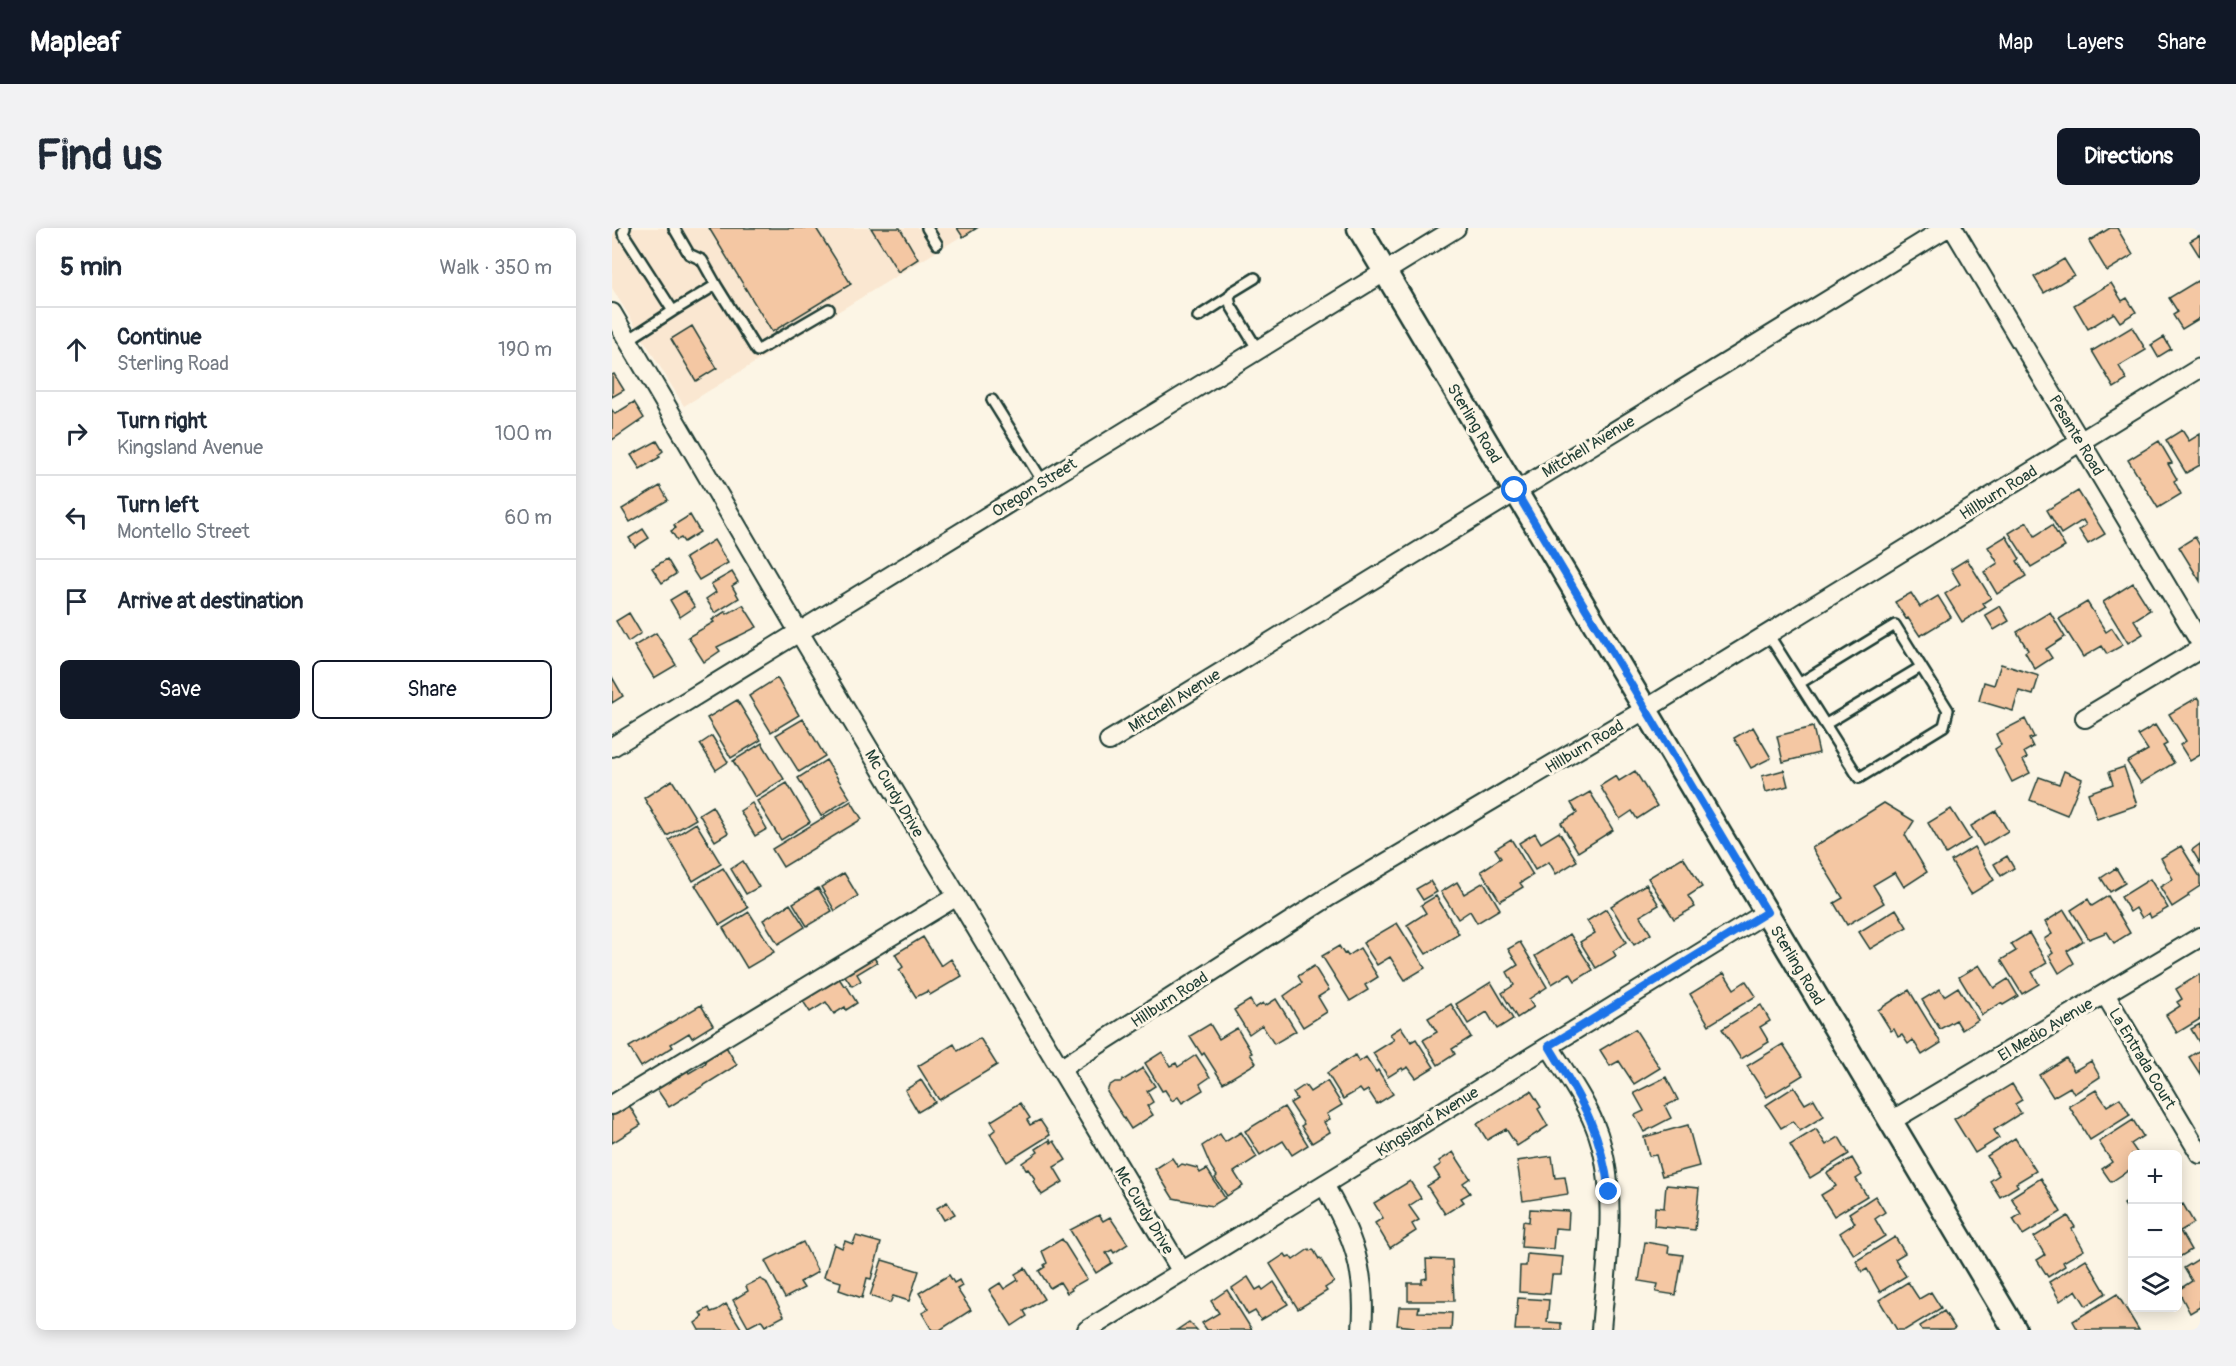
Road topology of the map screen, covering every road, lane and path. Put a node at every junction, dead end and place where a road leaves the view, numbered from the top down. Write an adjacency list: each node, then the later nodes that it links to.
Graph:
1 (625, 228): 14 (lane)
2 (674, 228): 11 (lane)
3 (927, 228): 8 (lane)
4 (1359, 228): 9 (street, Sterling Road)
5 (1456, 228): 9 (street, Oregon Street)
6 (1946, 228): 23 (street, Mitchell Avenue)
7 (1953, 228): 21 (street, Pesante Road)
8 (937, 244)
9 (1385, 272): 18 (street, Oregon Street); 23 (street, Sterling Road)
10 (1255, 279): 12 (lane)
11 (716, 285): 13 (lane); 14 (lane)
12 (1230, 297): 16 (lane); 18 (lane)
13 (829, 309)
14 (673, 311): 17 (lane)
15 (612, 313): 17 (street, Mc Curdy Drive)
16 (1198, 317)
17 (628, 340): 24 (street, Mc Curdy Drive)
18 (1258, 350): 22 (street, Oregon Street)
19 (2200, 368): 21 (street, Hillburn Road)
20 (992, 400): 22 (lane)
21 (2080, 442): 25 (street, Hillburn Road); 26 (street, Pesante Road)
22 (1043, 482): 24 (street, Oregon Street)
23 (1515, 490): 30 (street, Sterling Road); 33 (street, Mitchell Avenue)
24 (799, 632): 34 (street, Oregon Street); 35 (street, Mc Curdy Drive)
25 (1768, 634): 29 (lane); 30 (street, Hillburn Road)
26 (2200, 642)
27 (2200, 649): 31 (street)
28 (1921, 667): 29 (lane); 32 (lane); 32 (lane)
29 (1800, 683): 32 (lane)
30 (1646, 709): 36 (street, Sterling Road); 40 (street, Hillburn Road)
31 (2085, 718)
32 (1826, 724)
33 (1109, 741)
34 (612, 747)
35 (957, 896): 40 (street, Mc Curdy Drive); 41 (street)
36 (1767, 912): 39 (street, Kingsland Avenue); 42 (street, Sterling Road)
37 (2200, 937): 38 (street, El Medio Avenue)
38 (2104, 994): 42 (street, El Medio Avenue); 43 (street, La Entrada Court)
39 (1549, 1046): 44 (street, Kingsland Avenue); 48 (street)
40 (1060, 1069): 45 (street, Mc Curdy Drive)
41 (612, 1105)
42 (1891, 1121): 49 (street, Sterling Road)
43 (2200, 1154)
44 (1324, 1185): 45 (street, Kingsland Avenue); 47 (street)
45 (1182, 1272): 46 (street, Kingsland Avenue)
46 (1087, 1330)
47 (1362, 1330)
48 (1601, 1330)
49 (2015, 1330)

